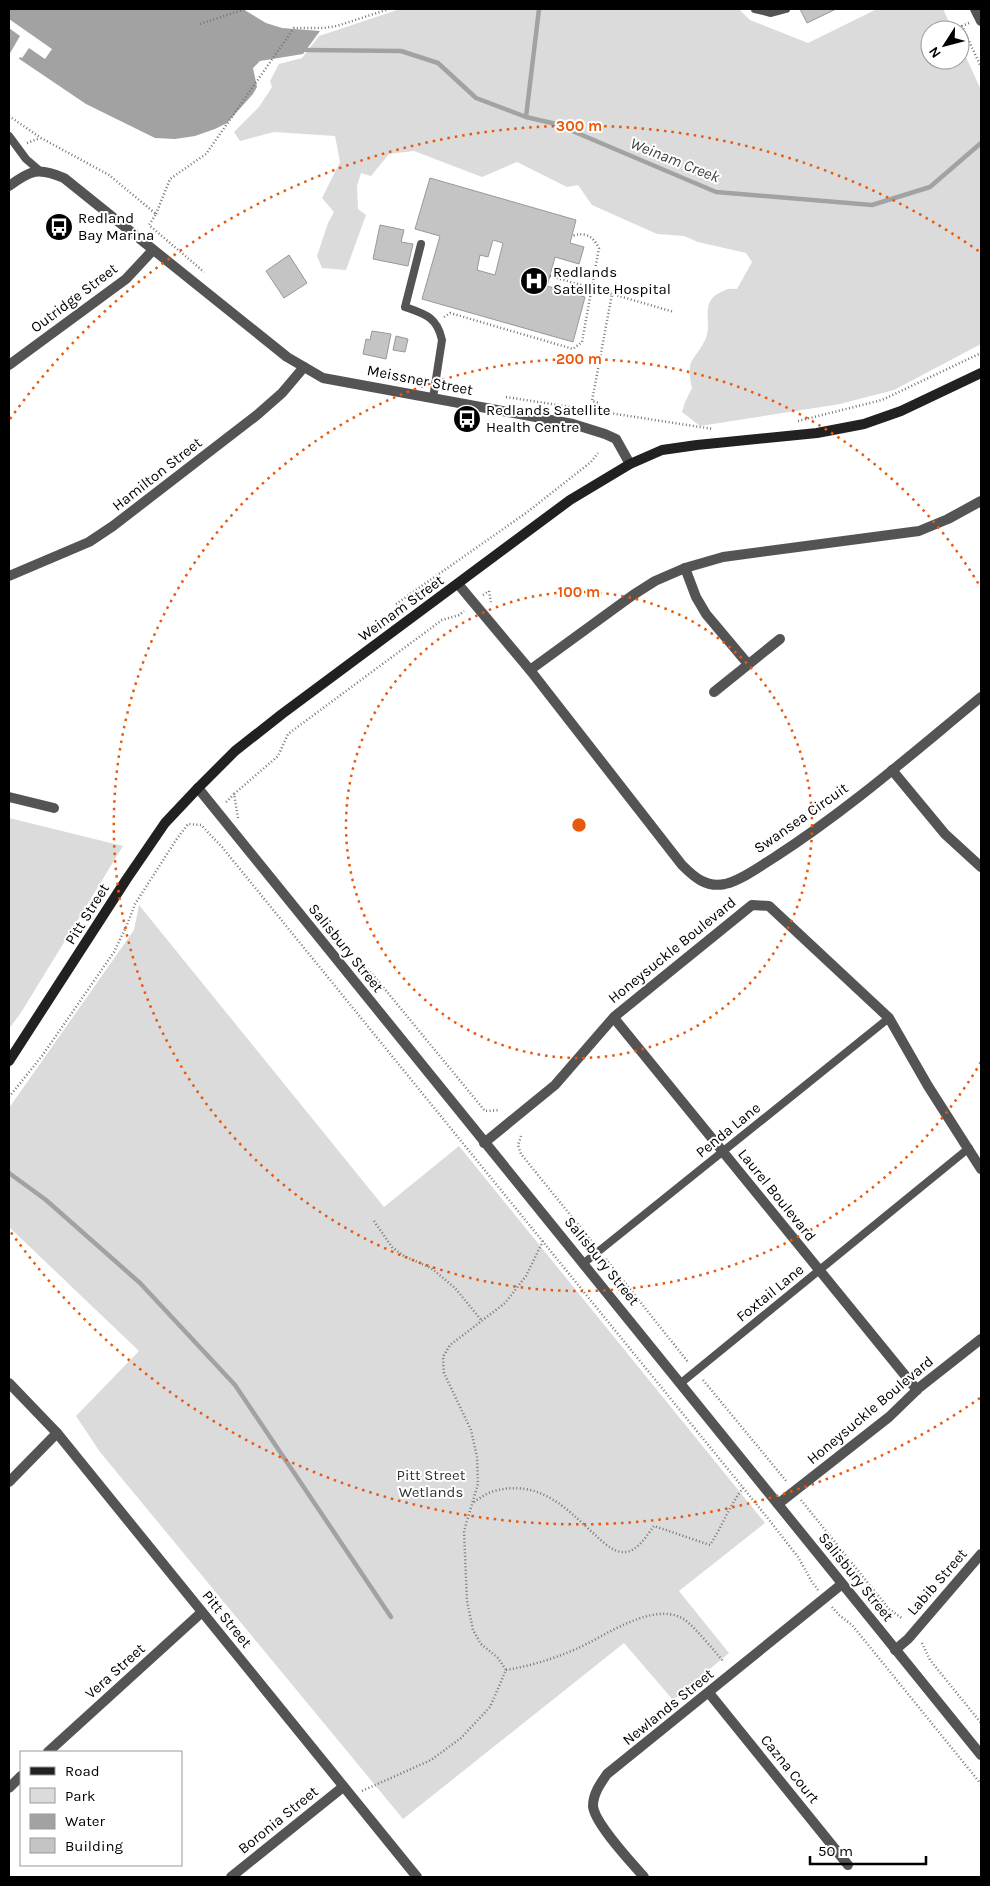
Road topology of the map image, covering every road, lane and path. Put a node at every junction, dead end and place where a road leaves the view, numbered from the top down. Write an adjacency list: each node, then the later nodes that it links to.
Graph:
1 (245, 9): 6 (path)
2 (389, 9): 12 (path)
3 (755, 9): 4 (lane)
4 (786, 9)
5 (979, 16): 7 (path)
6 (200, 24)
7 (981, 67)
8 (9, 116): 12 (path)
9 (9, 136): 10 (lane)
10 (40, 171): 11 (street); 15 (street, Meissner Street)
11 (9, 186)
12 (156, 214): 16 (path)
13 (572, 236): 18 (path)
14 (421, 244): 21 (lane)
15 (153, 250): 23 (street, Outridge Street); 24 (street, Meissner Street)
16 (208, 276)
17 (550, 276): 18 (path)
18 (591, 288): 19 (path); 21 (path)
19 (612, 294): 20 (path); 28 (path)
20 (674, 312)
21 (434, 323): 27 (lane)
22 (981, 353): 29 (path)
23 (9, 365)
24 (304, 367): 27 (street, Meissner Street); 35 (street, Hamilton Street)
25 (981, 373): 32 (street)
26 (502, 396): 28 (path)
27 (433, 398): 32 (street, Meissner Street)
28 (597, 412): 30 (path)
29 (793, 422)
30 (720, 428)
31 (598, 453): 37 (path)
32 (630, 464): 36 (street, Weinam Street)
33 (981, 501): 34 (street)
34 (685, 568): 40 (street); 41 (street)
35 (9, 576)
36 (458, 584): 41 (street, Swansea Circuit); 45 (street, Weinam Street)
37 (396, 604)
38 (459, 615): 48 (path)
39 (780, 639): 40 (street)
40 (748, 664): 42 (street)
41 (530, 670): 44 (street, Swansea Circuit)
42 (714, 692)
43 (981, 697): 44 (street, Swansea Circuit)
44 (892, 770): 49 (street)
45 (198, 788): 53 (street, Pitt Street); 56 (street, Salisbury Street)
46 (9, 797): 47 (street)
47 (54, 808)
48 (244, 824)
49 (981, 867)
50 (353, 960): 55 (path)
51 (614, 1018): 52 (street, Honeysuckle Boulevard); 56 (street, Honeysuckle Boulevard); 58 (street, Laurel Boulevard)
52 (889, 1018): 57 (street, Honeysuckle Boulevard); 58 (lane, Penda Lane)
53 (9, 1061)
54 (9, 1097): 62 (path)
55 (500, 1110)
56 (484, 1143): 61 (street, Salisbury Street)
57 (969, 1148): 59 (street, Honeysuckle Boulevard); 64 (lane, Foxtail Lane)
58 (723, 1152): 63 (lane, Penda Lane); 64 (street, Laurel Boulevard)
59 (981, 1169)
60 (374, 1221): 65 (path)
61 (556, 1229): 62 (path); 63 (street, Salisbury Street)
62 (543, 1241): 65 (path); 72 (path)
63 (584, 1264): 68 (street, Salisbury Street)
64 (819, 1270): 68 (lane, Foxtail Lane); 69 (street, Laurel Boulevard)
65 (482, 1321): 73 (path)
66 (981, 1339): 69 (street, Honeysuckle Boulevard)
67 (9, 1383): 70 (street, Pitt Street)
68 (681, 1383): 74 (street, Salisbury Street)
69 (917, 1390): 74 (street, Honeysuckle Boulevard)
70 (57, 1432): 71 (street); 78 (street, Pitt Street)
71 (9, 1482)
72 (742, 1488): 73 (path); 77 (path)
73 (474, 1502): 81 (path)
74 (778, 1504): 76 (street, Salisbury Street)
75 (981, 1554): 80 (street, Labib Street)
76 (842, 1584): 77 (street, Newlands Street); 80 (street, Salisbury Street)
77 (825, 1598): 82 (street, Newlands Street); 88 (path)
78 (202, 1612): 85 (street, Vera Street); 89 (street, Pitt Street)
79 (921, 1641): 84 (path)
80 (894, 1650): 86 (street, Salisbury Street)
81 (506, 1670): 82 (path); 91 (path)
82 (734, 1673): 83 (street, Newlands Street)
83 (709, 1693): 92 (street, Cazna Court); 95 (street, Newlands Street)
84 (981, 1723)
85 (49, 1751)
86 (981, 1755)
87 (20, 1777): 90 (street)
88 (981, 1784)
89 (343, 1787): 91 (street, Pitt Street); 93 (street, Boronia Street)
90 (9, 1788)
91 (352, 1797): 94 (street, Pitt Street)
92 (848, 1865)
93 (231, 1877)
94 (417, 1877)
95 (644, 1877)

